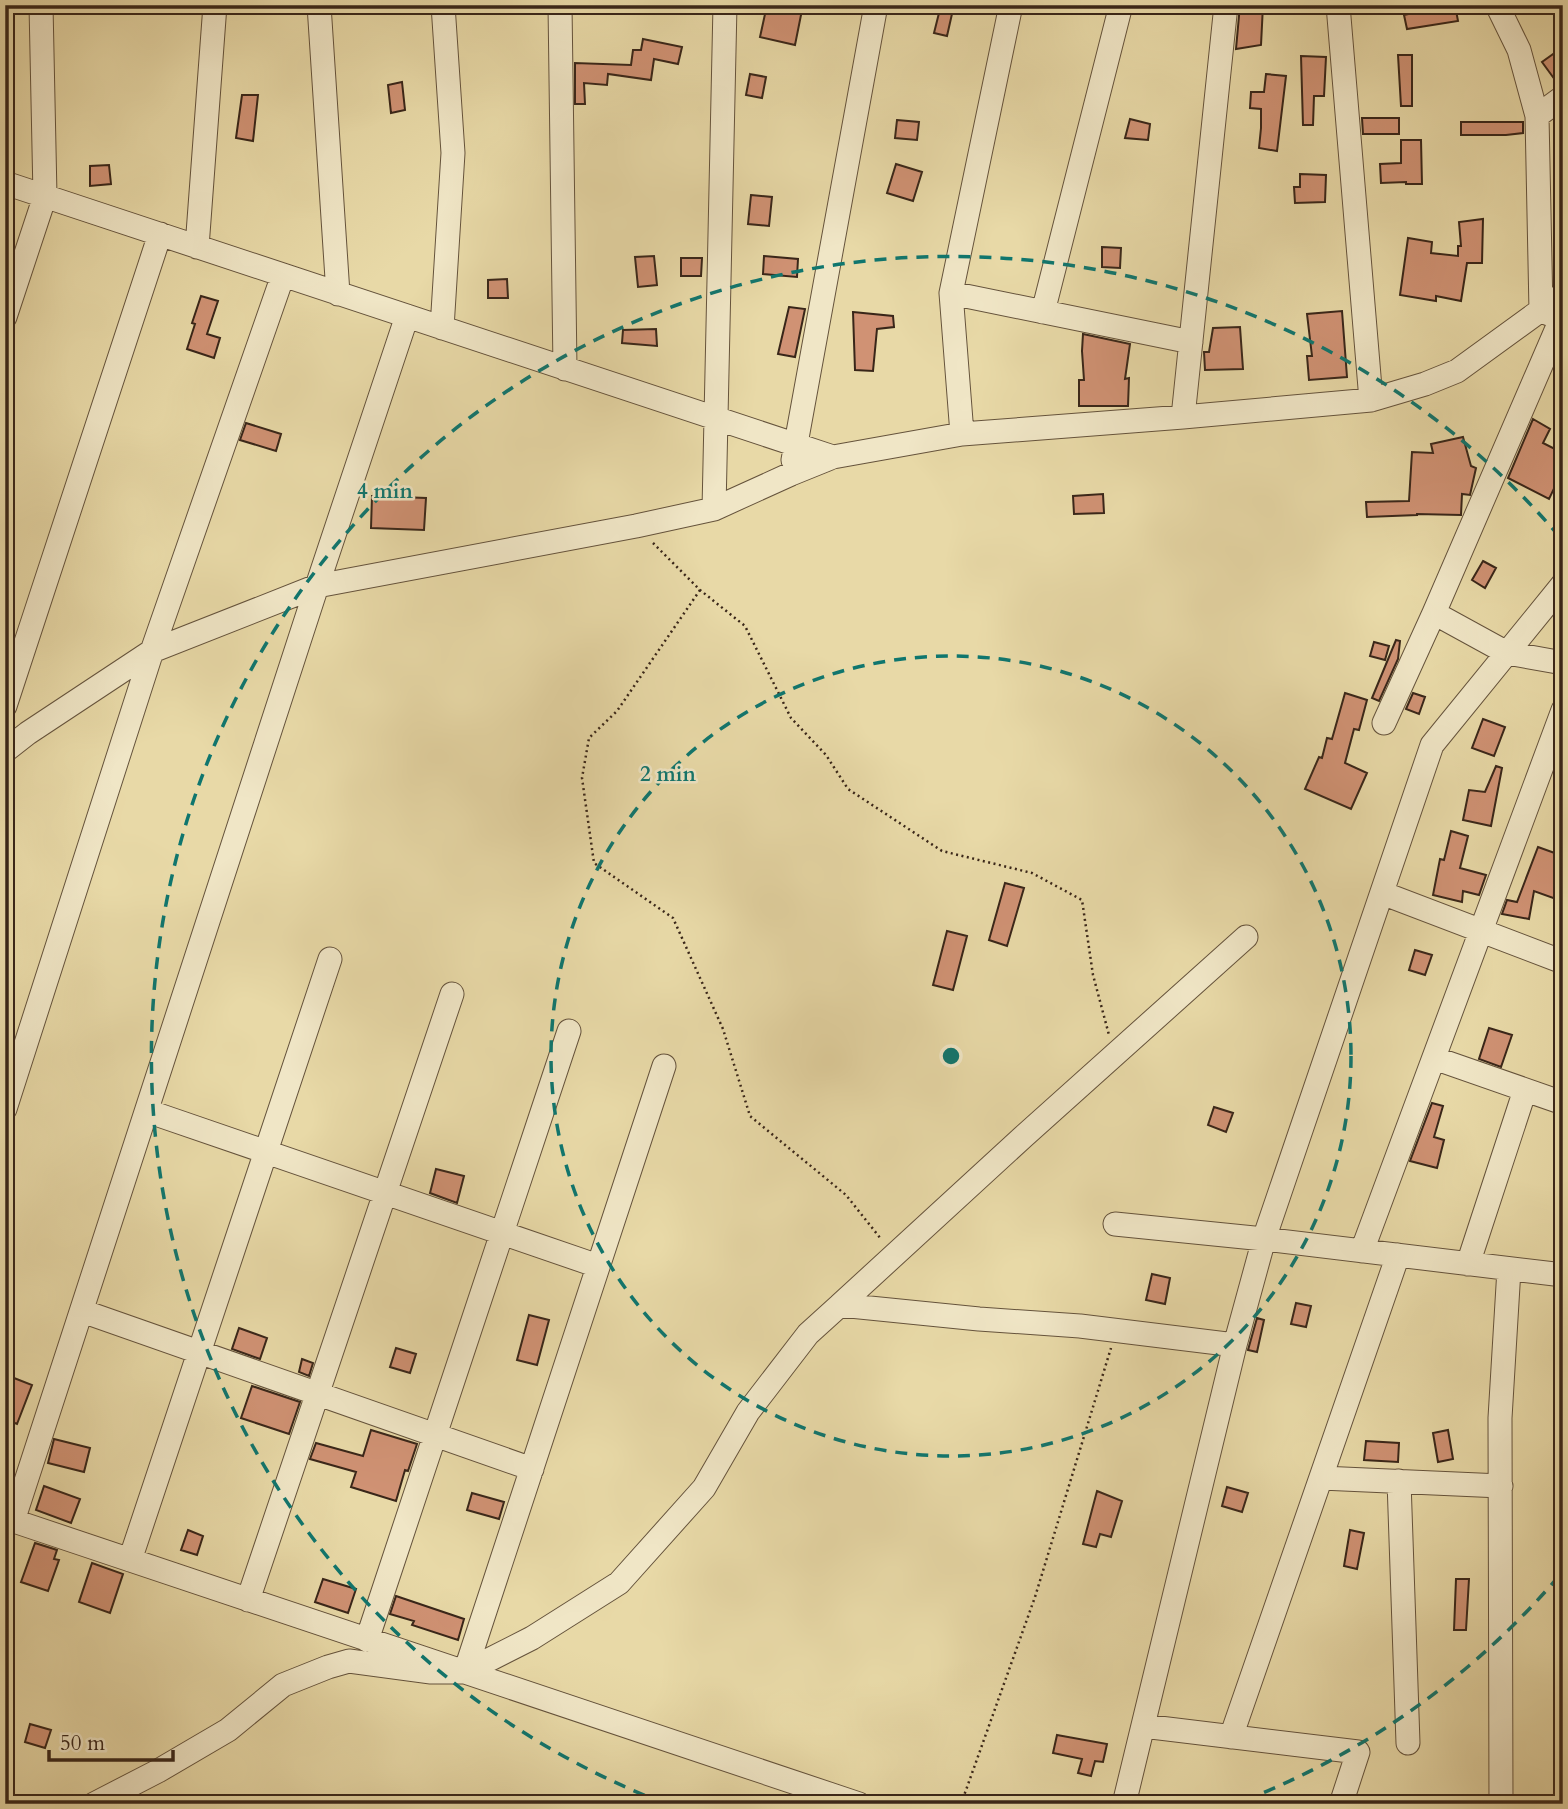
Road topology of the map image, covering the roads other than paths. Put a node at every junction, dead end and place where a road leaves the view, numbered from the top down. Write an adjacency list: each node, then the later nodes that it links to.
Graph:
1 (41, 5): 16 (street)
2 (215, 5): 18 (street)
3 (319, 5): 20 (street)
4 (443, 5): 27 (street)
5 (560, 5): 29 (street)
6 (725, 5): 32 (street)
7 (876, 5): 34 (street)
8 (1011, 5): 21 (street)
9 (1121, 5): 23 (street)
10 (1226, 5): 28 (street)
11 (1338, 5): 30 (street)
12 (1497, 5): 14 (street)
13 (1563, 97): 14 (street)
14 (1537, 116): 26 (street)
15 (5, 183): 16 (street)
16 (45, 196): 17 (street); 25 (street)
17 (160, 234): 18 (street); 44 (street)
18 (197, 247): 19 (street)
19 (283, 275): 20 (street); 41 (street)
20 (338, 293): 24 (street)
21 (951, 293): 23 (street); 33 (street)
22 (1563, 294): 26 (street)
23 (1043, 312): 28 (street)
24 (407, 316): 27 (street); 39 (street)
25 (5, 317)
26 (1555, 317): 30 (street); 40 (street)
27 (443, 328): 29 (street)
28 (1191, 342): 31 (street)
29 (565, 369): 32 (street)
30 (1371, 400): 31 (street)
31 (1183, 416): 33 (street)
32 (716, 418): 34 (street); 37 (street)
33 (962, 434): 35 (street)
34 (796, 445): 35 (street); 36 (street)
35 (833, 457): 36 (street)
36 (791, 474): 37 (street)
37 (714, 509): 39 (street)
38 (1563, 584): 42 (street)
39 (317, 586): 41 (street); 60 (street)
40 (1434, 613): 42 (street); 46 (street)
41 (152, 651): 47 (street); 59 (street)
42 (1507, 653): 43 (street); 48 (street)
43 (1563, 663)
44 (5, 706)
45 (1563, 710): 49 (street)
46 (1384, 723)
47 (5, 751)
48 (1382, 893): 49 (street); 65 (street)
49 (1481, 931): 52 (street); 55 (street)
50 (1246, 937): 72 (street)
51 (330, 959): 61 (street)
52 (1562, 960)
53 (452, 994): 62 (street)
54 (569, 1031): 64 (street)
55 (1434, 1058): 57 (street); 66 (street)
56 (664, 1066): 69 (street)
57 (1525, 1090): 58 (street); 68 (street)
58 (1563, 1103)
59 (5, 1110)
60 (147, 1111): 61 (street); 73 (street)
61 (266, 1152): 62 (street); 75 (street)
62 (385, 1193): 64 (street); 76 (street)
63 (1115, 1224): 65 (street)
64 (502, 1233): 69 (street); 77 (street)
65 (1264, 1239): 66 (street); 74 (street)
66 (1362, 1251): 67 (street)
67 (1398, 1255): 68 (street); 79 (street)
68 (1468, 1264): 70 (street)
69 (598, 1266): 78 (street)
70 (1509, 1269): 71 (street); 81 (street)
71 (1562, 1272)
72 (839, 1305): 74 (street); 86 (street)
73 (82, 1311): 75 (street); 82 (street)
74 (1235, 1345): 87 (street)
75 (200, 1352): 76 (street); 83 (street)
76 (317, 1394): 77 (street); 84 (street)
77 (435, 1435): 78 (street); 85 (street)
78 (531, 1469): 86 (street)
79 (1321, 1478): 80 (street); 88 (street)
80 (1399, 1481): 81 (street); 89 (street)
81 (1500, 1486): 94 (street)
82 (9, 1520): 83 (street)
83 (130, 1560): 84 (street)
84 (248, 1600): 85 (street)
85 (367, 1640): 86 (street)
86 (465, 1672): 90 (street); 91 (street)
87 (1143, 1726): 88 (street); 92 (street)
88 (1231, 1737): 93 (street)
89 (1408, 1743)
90 (94, 1804)
91 (859, 1804)
92 (1124, 1804)
93 (1341, 1804)
94 (1501, 1804)

